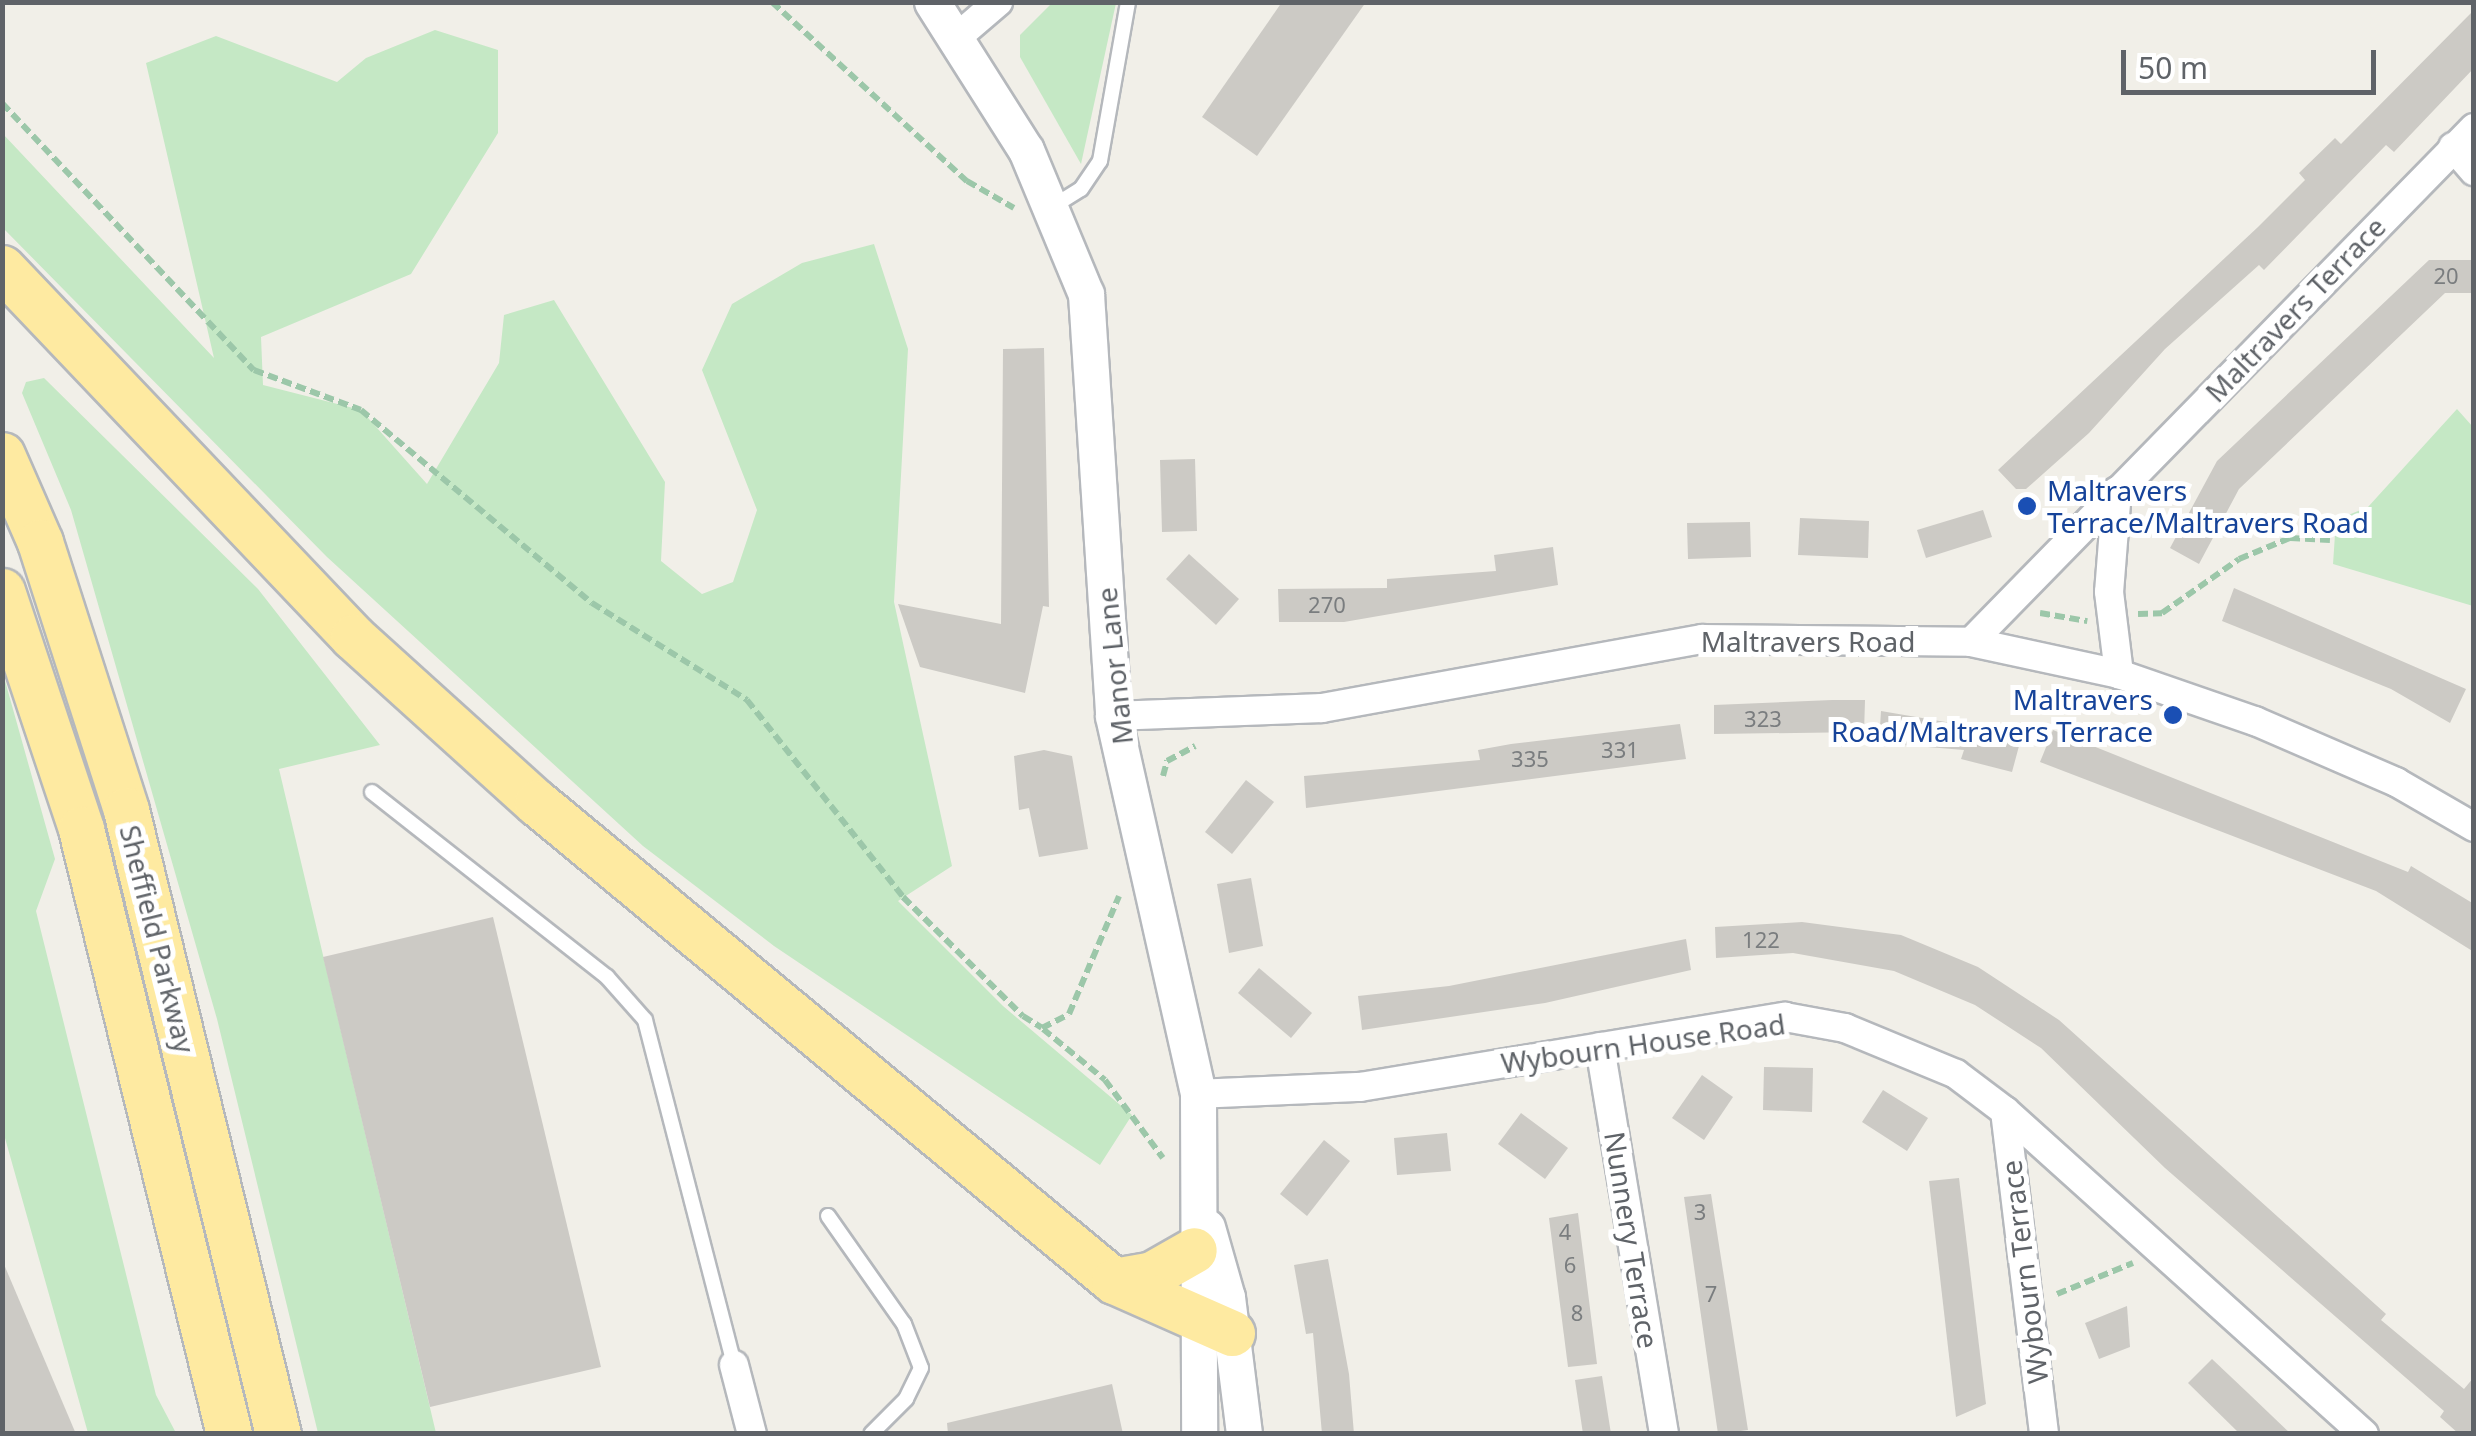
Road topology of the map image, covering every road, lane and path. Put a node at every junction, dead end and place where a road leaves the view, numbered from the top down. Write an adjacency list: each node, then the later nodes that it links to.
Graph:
1 (583, 2): 2 (path)
2 (603, 2)
3 (772, 2): 11 (path)
4 (932, 2): 7 (street, Manor Lane)
5 (998, 2): 7 (street)
6 (1128, 2): 11 (lane)
7 (956, 38): 11 (street, Manor Lane)
8 (2, 103): 27 (path)
9 (2463, 138): 10 (street); 14 (street, Maltravers Terrace)
10 (2474, 171)
11 (1059, 223): 21 (street, Manor Lane)
12 (2, 268): 35 (highway)
13 (2, 455): 40 (highway, Sheffield Parkway)
14 (2116, 491): 17 (street, Maltravers Terrace); 18 (street)
15 (2330, 540): 18 (path)
16 (2, 591): 39 (highway, Sheffield Parkway)
17 (2005, 606): 18 (path); 19 (street, Maltravers Terrace)
18 (2112, 615): 20 (street)
19 (1971, 642): 20 (street, Maltravers Road); 21 (street, Maltravers Road)
20 (2119, 674): 25 (street, Maltravers Road)
21 (1113, 716): 26 (street, Manor Lane)
22 (1204, 744): 24 (path)
23 (372, 792): 38 (lane)
24 (1158, 793)
25 (2474, 828)
26 (1152, 878): 27 (path); 29 (street, Manor Lane)
27 (1042, 1028): 31 (path)
28 (1600, 1047): 29 (street, Wybourn House Road); 30 (street, Wybourn House Road); 45 (street, Nunnery Terrace)
29 (1198, 1094): 33 (street, Manor Lane)
30 (2005, 1111): 34 (street, Wybourn House Road); 36 (street, Wybourn Terrace)
31 (1166, 1162)
32 (828, 1216): 42 (lane)
33 (1198, 1231): 35 (highway); 37 (street, Manor Lane)
34 (2162, 1252): 36 (path); 47 (street, Wybourn House Road)
35 (1114, 1281): 37 (highway)
36 (2028, 1306): 46 (street, Wybourn Terrace)
37 (1214, 1326): 43 (street, Manor Lane); 44 (street)
38 (734, 1365): 41 (street)
39 (230, 1434)
40 (278, 1434)
41 (752, 1434)
42 (871, 1434)
43 (1199, 1434)
44 (1244, 1434)
45 (1664, 1434)
46 (2044, 1434)
47 (2364, 1434)

